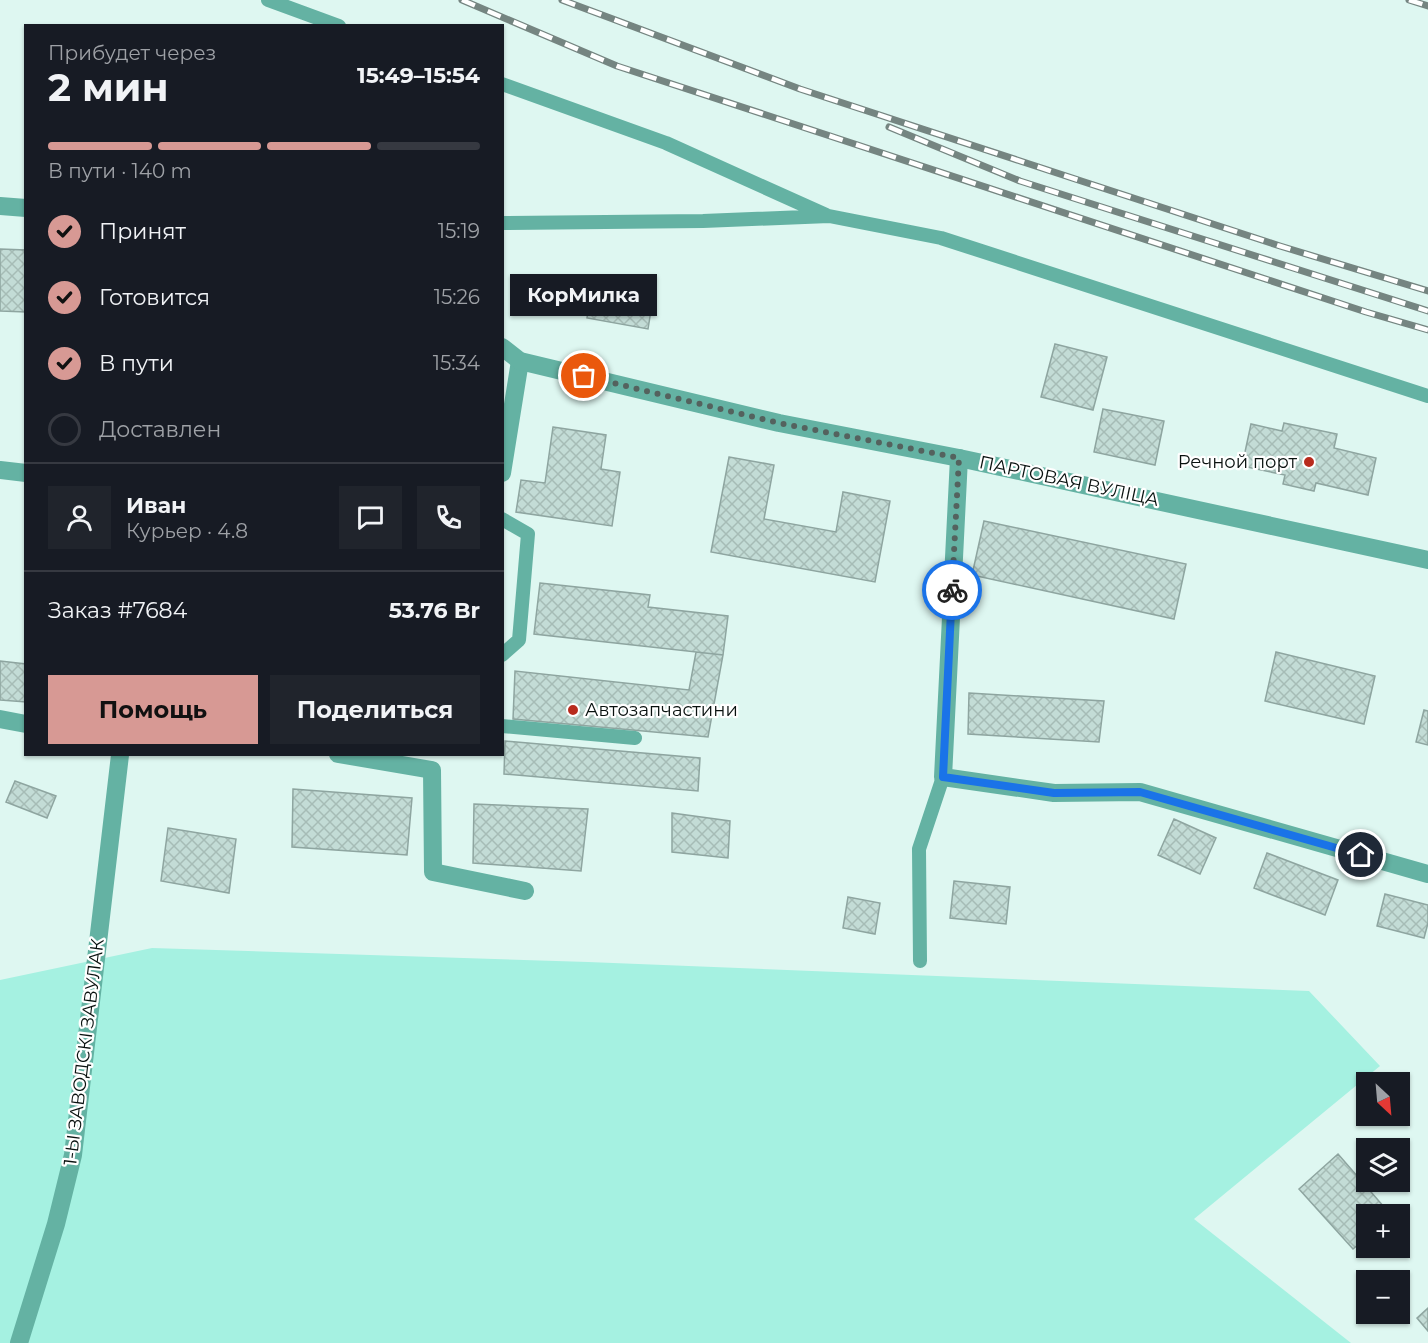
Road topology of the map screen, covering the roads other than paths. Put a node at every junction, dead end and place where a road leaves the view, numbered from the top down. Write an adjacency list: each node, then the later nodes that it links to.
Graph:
1 (268, 0): 2 (lane)
2 (334, 24)
3 (504, 85): 6 (lane)
4 (0, 206): 5 (street)
5 (24, 208)
6 (829, 216): 7 (lane); 10 (lane)
7 (504, 223)
8 (504, 349): 9 (street, ПАРТОВАЯ ВУЛІЦА)
9 (520, 361): 11 (street, ПАРТОВАЯ ВУЛІЦА); 12 (street)
10 (1428, 396)
11 (959, 458): 16 (street, ПАРТОВАЯ ВУЛІЦА); 24 (street)
12 (504, 461)
13 (0, 470): 14 (street)
14 (24, 473)
15 (504, 520): 17 (lane)
16 (1428, 560)
17 (504, 653)
18 (0, 719): 19 (street)
19 (24, 724)
20 (504, 726): 21 (lane)
21 (635, 738)
22 (120, 756): 28 (street, 1-Ы ЗАВОДСКІ ЗАВУЛАК)
23 (350, 756): 26 (street)
24 (943, 777): 25 (street); 27 (lane)
25 (1428, 874)
26 (525, 891)
27 (920, 962)
28 (19, 1343)

